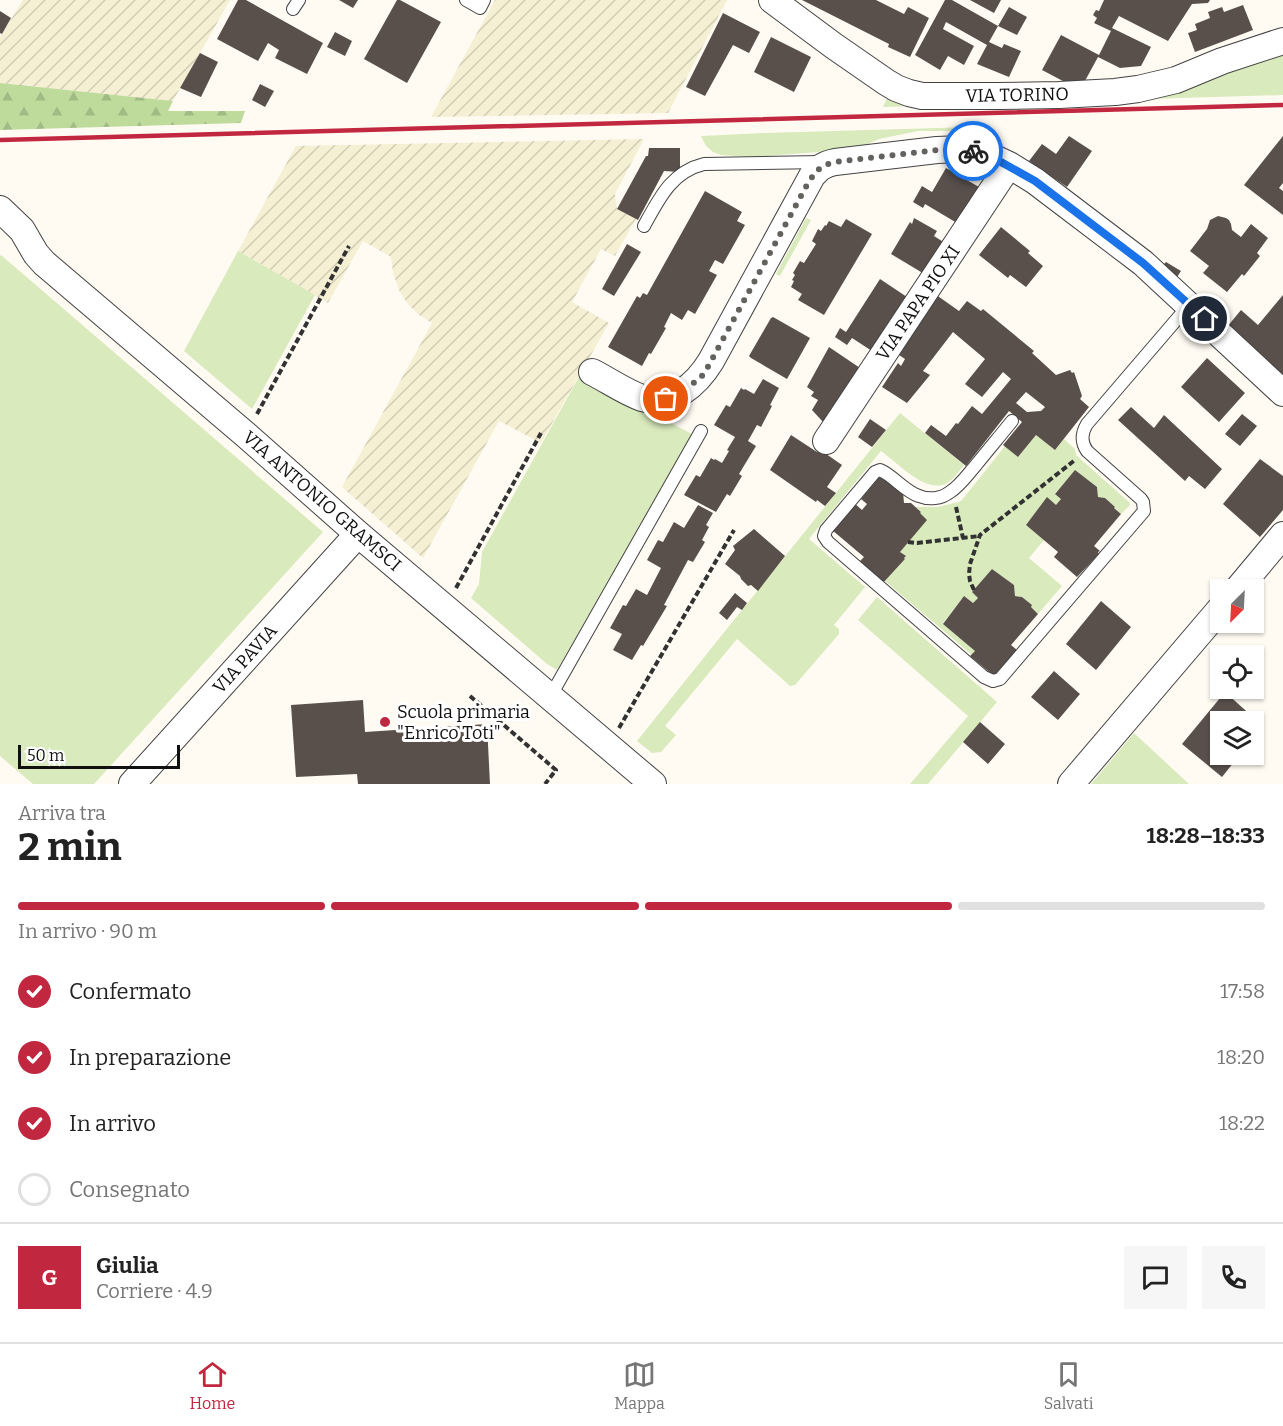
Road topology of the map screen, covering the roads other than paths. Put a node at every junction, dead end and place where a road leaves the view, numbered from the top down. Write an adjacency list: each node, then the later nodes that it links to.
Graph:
1 (466, 0): 2 (lane)
2 (484, 0)
3 (772, 0): 4 (street, VIA TORINO)
4 (1283, 41)
5 (835, 162): 6 (street); 8 (lane); 10 (street)
6 (1009, 165): 9 (street); 14 (street, VIA PAPA PIO XI)
7 (0, 209): 15 (street, VIA ANTONIO GRAMSCI)
8 (644, 226)
9 (1189, 304): 11 (street); 12 (lane)
10 (592, 372)
11 (1283, 393)
12 (1012, 421)
13 (700, 431): 19 (lane)
14 (826, 441)
15 (358, 534): 19 (street, VIA ANTONIO GRAMSCI); 20 (street, VIA PAVIA)
16 (1283, 535): 17 (street)
17 (1246, 579)
18 (1210, 621): 22 (street)
19 (550, 697): 21 (street, VIA ANTONIO GRAMSCI)
20 (132, 784)
21 (652, 784)
22 (1071, 784)

